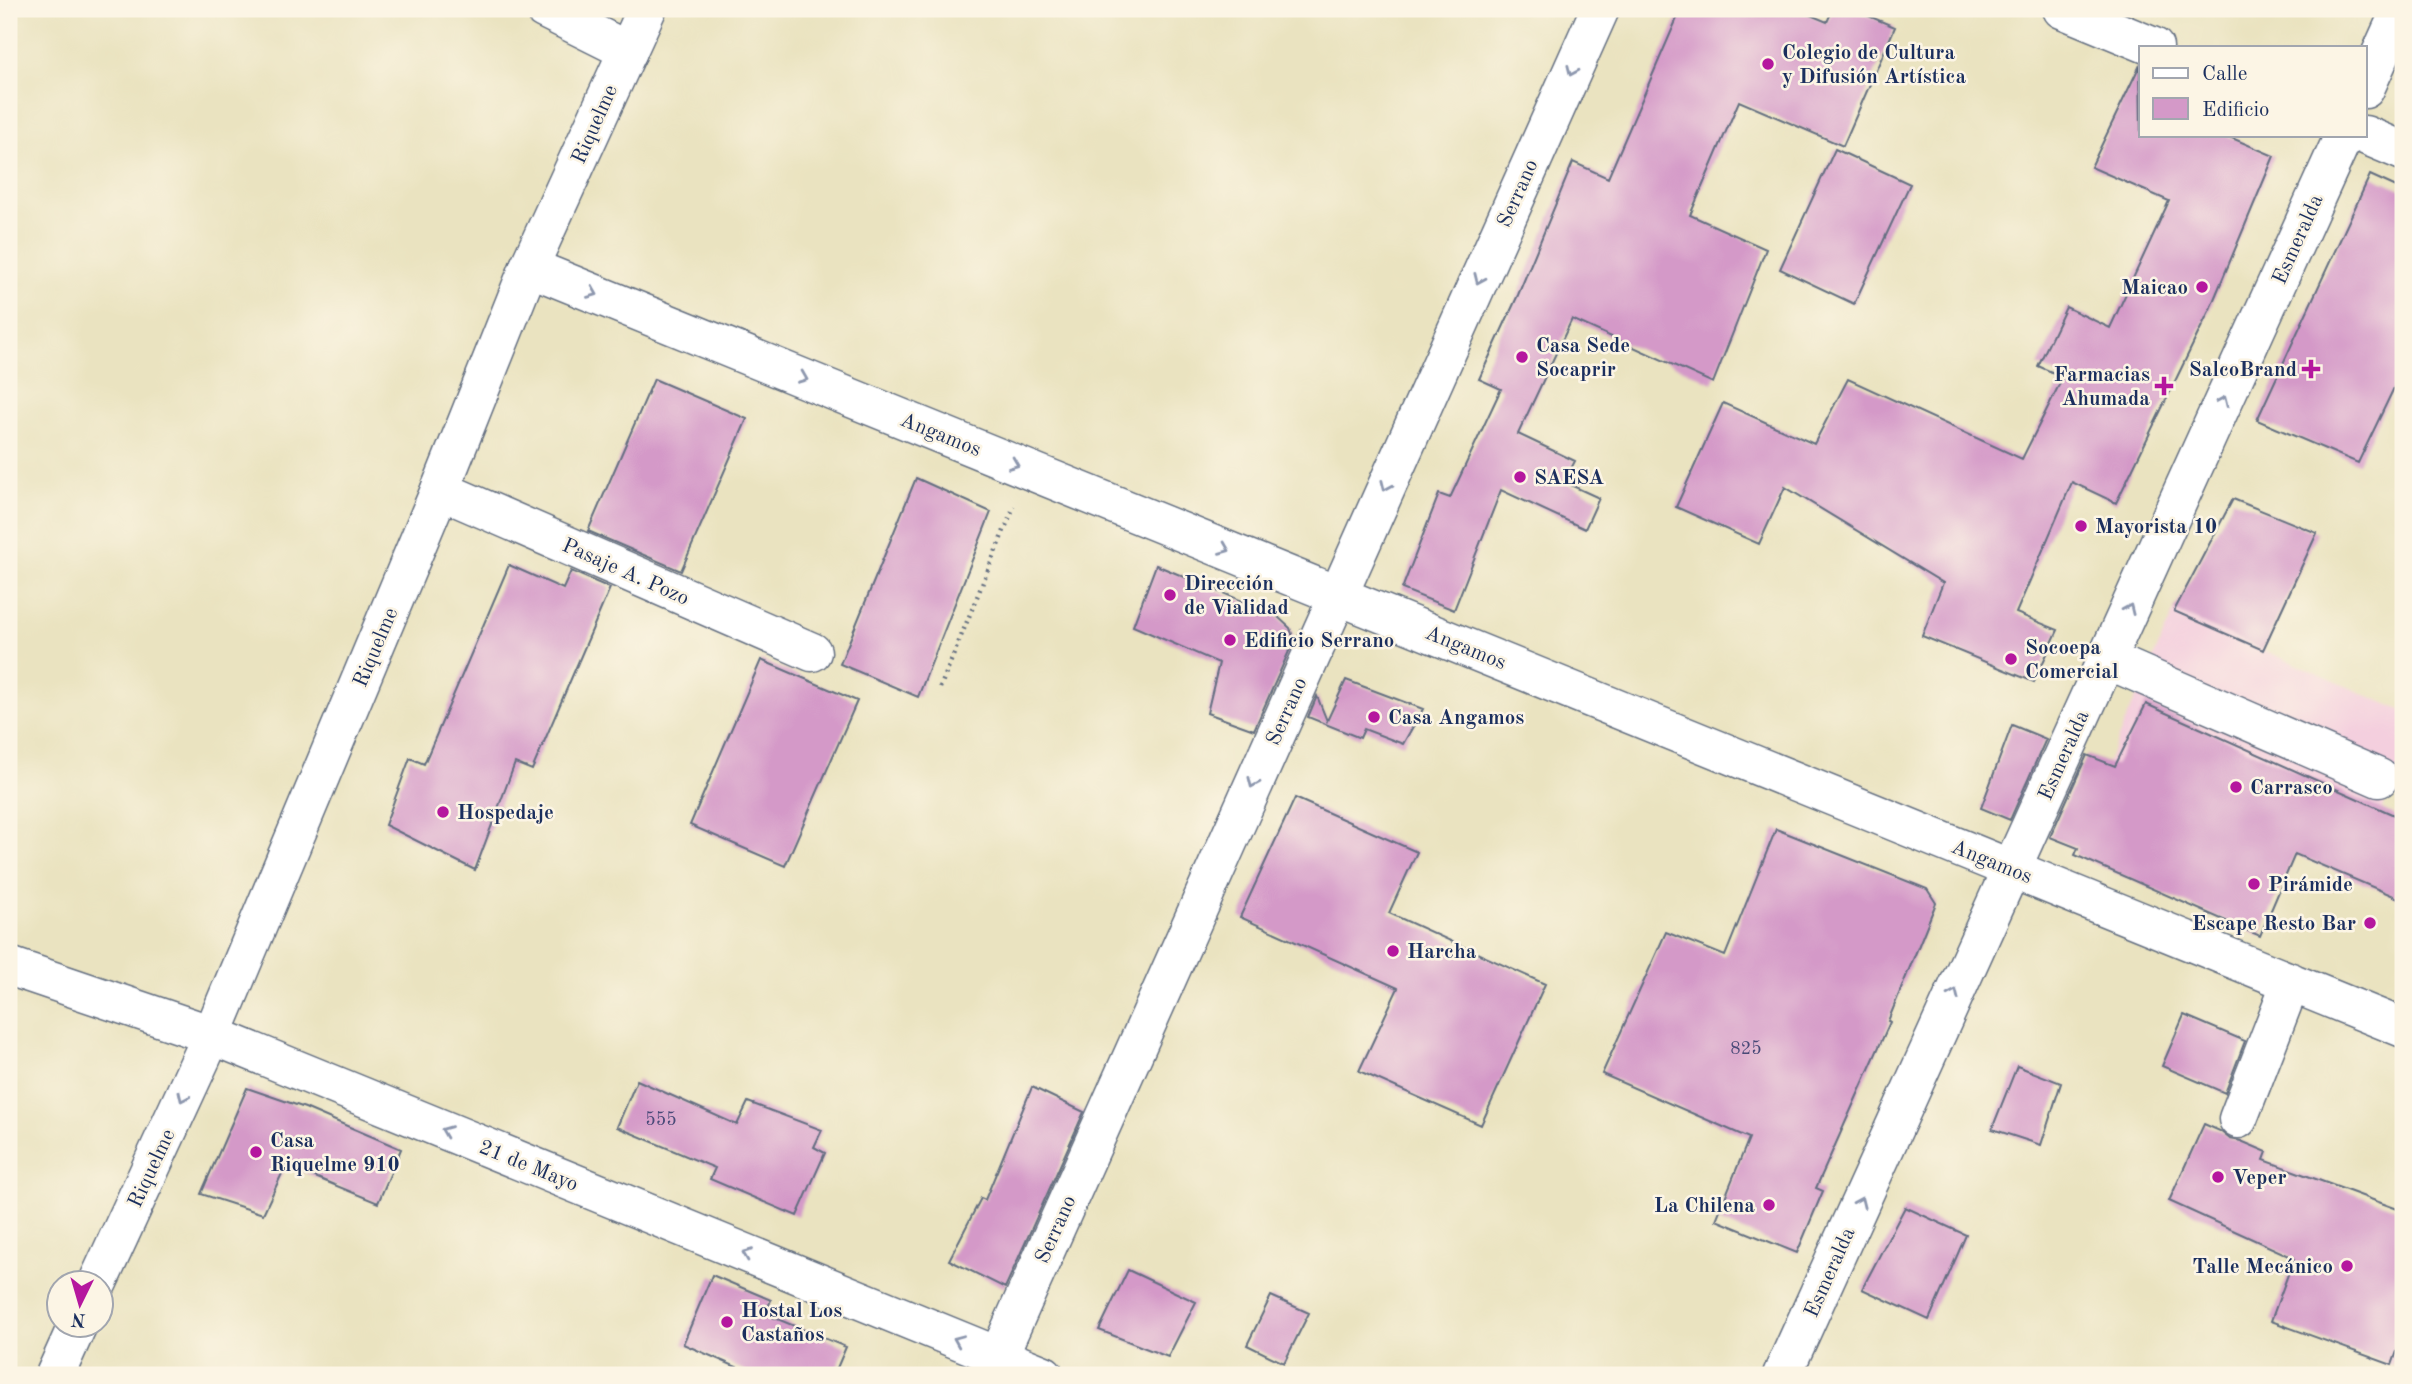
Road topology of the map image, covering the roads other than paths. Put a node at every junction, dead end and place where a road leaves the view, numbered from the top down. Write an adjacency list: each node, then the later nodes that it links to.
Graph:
1 (544, 9): 8 (street)
2 (646, 9): 8 (street, Riquelme)
3 (1600, 9): 15 (street, Serrano, one-way to 15)
4 (2062, 9): 6 (street)
5 (2401, 9): 9 (street)
6 (2100, 16): 7 (street)
7 (2152, 46)
8 (628, 51): 13 (street, Riquelme)
9 (2366, 87)
10 (2366, 135): 12 (street)
11 (2344, 136): 17 (street, Esmeralda, one-way to 11)
12 (2403, 151)
13 (529, 267): 14 (street, Riquelme); 15 (street, Angamos, one-way to 15)
14 (440, 490): 16 (street, Pasaje A. Pozo); 23 (street, Riquelme)
15 (1337, 595): 19 (street, Angamos); 27 (street, Serrano, one-way to 27)
16 (811, 652)
17 (2106, 659): 18 (street); 19 (street, Esmeralda)
18 (2379, 778)
19 (2011, 869): 21 (street, Angamos); 30 (street, Esmeralda, one-way to 19)
20 (9, 966): 23 (street, 21 de Mayo)
21 (2291, 982): 22 (street, Angamos); 24 (street)
22 (2403, 1028)
23 (212, 1035): 25 (street, Riquelme, one-way to 25); 27 (street, 21 de Mayo, one-way to 23)
24 (2238, 1119)
25 (105, 1268)
26 (72, 1338): 28 (street)
27 (994, 1366): 29 (street, 21 de Mayo)
28 (55, 1375)
29 (1044, 1375)
30 (1782, 1375)

